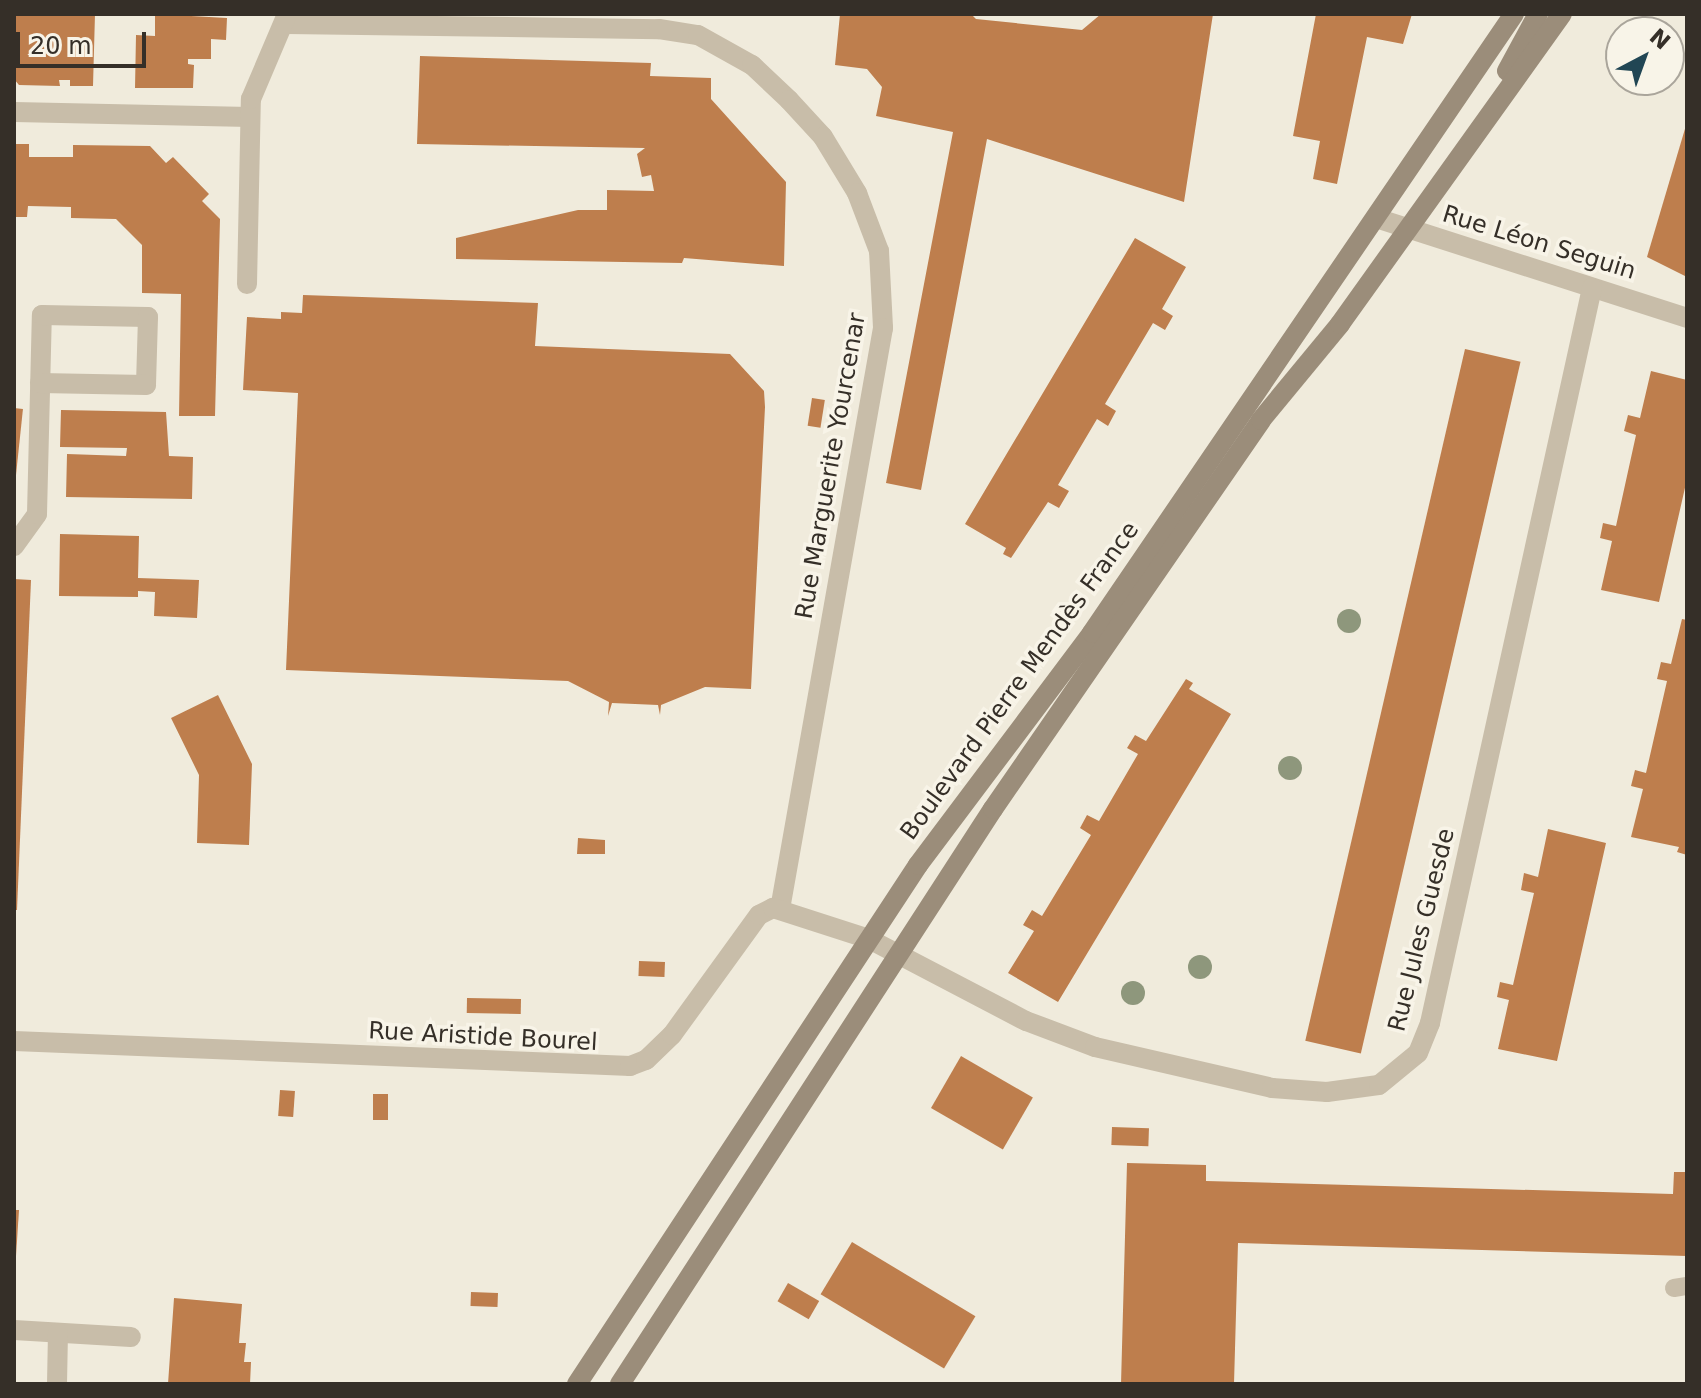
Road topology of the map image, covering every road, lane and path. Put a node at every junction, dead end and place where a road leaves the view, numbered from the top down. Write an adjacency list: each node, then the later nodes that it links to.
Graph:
1 (1514, 14): 8 (main road, Boulevard Pierre Mendès France)
2 (1538, 14): 7 (main road, Boulevard Pierre Mendès France)
3 (1562, 14): 7 (main road, Boulevard Pierre Mendès France)
4 (287, 19): 6 (street); 15 (street, Rue Marguerite Yourcenar)
5 (14, 112): 6 (street)
6 (250, 117): 10 (street)
7 (1466, 144): 9 (main road, Boulevard Pierre Mendès France)
8 (1376, 218): 9 (street, Rue Léon Seguin); 16 (main road, Boulevard Pierre Mendès France)
9 (1408, 230): 11 (street, Rue Léon Seguin); 17 (main road, Boulevard Pierre Mendès France)
10 (247, 284)
11 (1592, 288): 12 (street, Rue Léon Seguin); 17 (street, Rue Jules Guesde)
12 (1687, 318)
13 (40, 383): 13 (street); 14 (street)
14 (14, 546)
15 (780, 909): 16 (street); 18 (street, Rue Aristide Bourel)
16 (869, 939): 17 (street, Rue Jules Guesde); 23 (main road, Boulevard Pierre Mendès France)
17 (903, 954): 24 (main road, Boulevard Pierre Mendès France)
18 (14, 1041)
19 (14, 1330): 20 (street)
20 (58, 1333): 21 (street); 22 (street)
21 (131, 1337)
22 (57, 1384)
23 (577, 1384)
24 (620, 1384)

